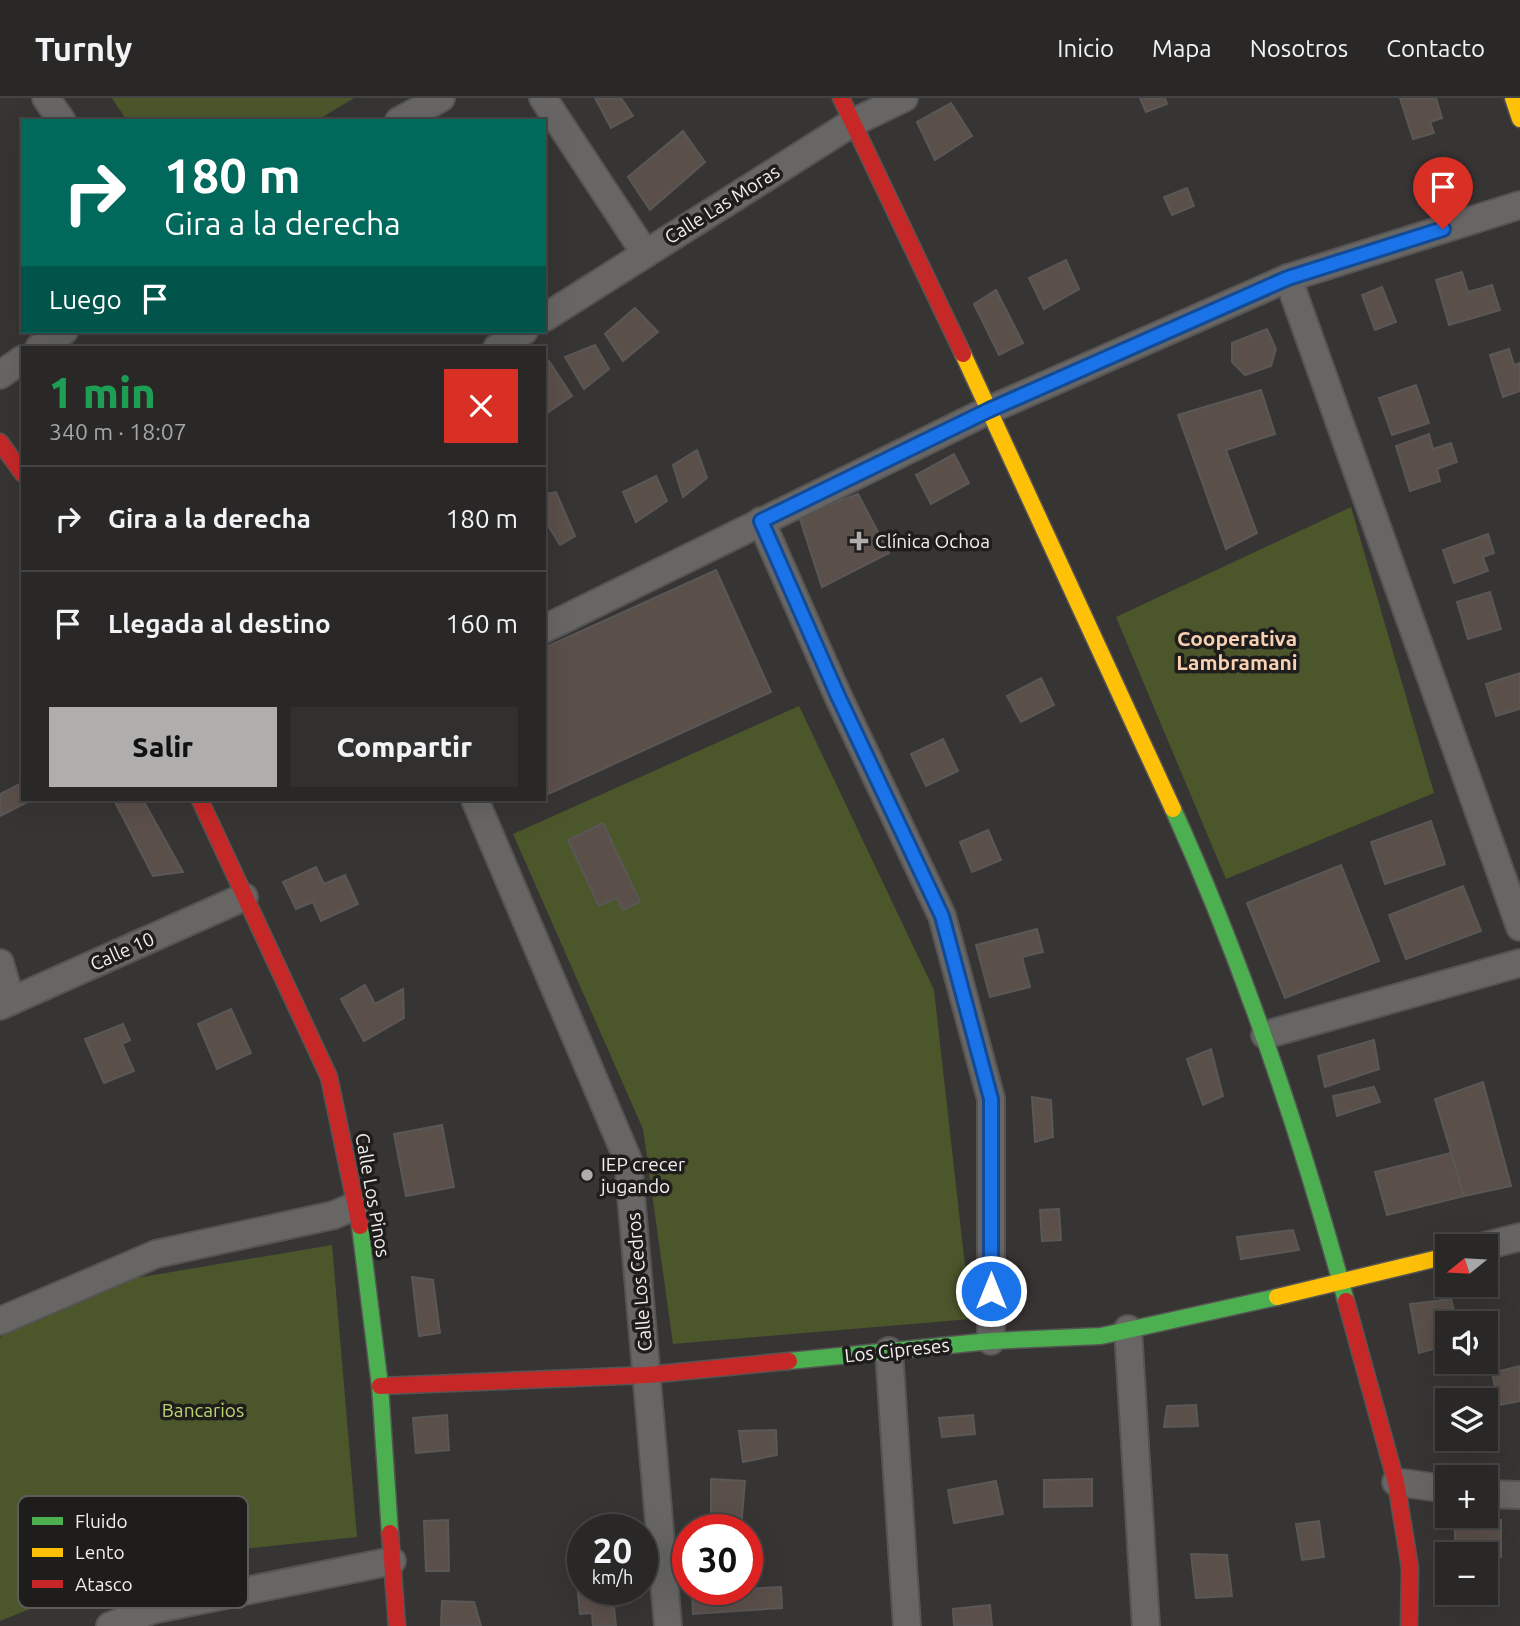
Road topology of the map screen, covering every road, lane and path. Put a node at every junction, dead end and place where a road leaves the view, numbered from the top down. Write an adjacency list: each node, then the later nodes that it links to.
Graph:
1 (46, 98): 7 (street)
2 (441, 98): 8 (street)
3 (543, 98): 12 (street)
4 (841, 98): 10 (street)
5 (904, 98): 10 (street, Calle Las Moras)
6 (1513, 98): 9 (street)
7 (60, 119)
8 (403, 119)
9 (1520, 119)
10 (852, 123): 12 (street, Calle Las Moras); 21 (street)
11 (1520, 205): 13 (street)
12 (645, 253): 14 (street, Calle Las Moras)
13 (1288, 278): 21 (street); 29 (street)
14 (546, 317)
15 (61, 333): 17 (street)
16 (521, 333): 18 (street)
17 (42, 346)
18 (500, 346)
19 (21, 360): 20 (street)
20 (0, 375)
21 (989, 410): 24 (street); 33 (street)
22 (0, 442): 23 (street)
23 (21, 471)
24 (761, 521): 25 (street); 41 (street)
25 (546, 628)
26 (200, 801): 28 (street, Calle Los Pinos)
27 (475, 801): 43 (street, Calle Los Cedros)
28 (244, 897): 32 (street, Calle 10); 34 (street, Calle Los Pinos)
29 (1520, 928)
30 (1520, 963): 33 (street)
31 (0, 964): 32 (street)
32 (5, 1003)
33 (1265, 1035): 38 (street)
34 (357, 1205): 39 (street); 44 (street, Calle Los Pinos)
35 (1520, 1237): 36 (street)
36 (1498, 1243)
37 (1435, 1259): 38 (street, Los Cipreses)
38 (1341, 1283): 40 (street, Los Cipreses); 45 (street)
39 (0, 1321)
40 (1128, 1329): 41 (street, Los Cipreses); 56 (street)
41 (991, 1341): 42 (street, Los Cipreses)
42 (889, 1351): 43 (street, Los Cipreses); 55 (street)
43 (647, 1375): 44 (street, Los Cipreses); 54 (street, Calle Los Cedros)
44 (380, 1386): 49 (street, Calle Los Pinos)
45 (1396, 1482): 46 (street); 57 (street)
46 (1435, 1487)
47 (1498, 1494): 48 (street)
48 (1520, 1495)
49 (392, 1561): 50 (street); 53 (street, Calle Los Pinos)
50 (248, 1590)
51 (157, 1608): 52 (street)
52 (110, 1626)
53 (397, 1626)
54 (668, 1626)
55 (907, 1626)
56 (1146, 1626)
57 (1409, 1626)

